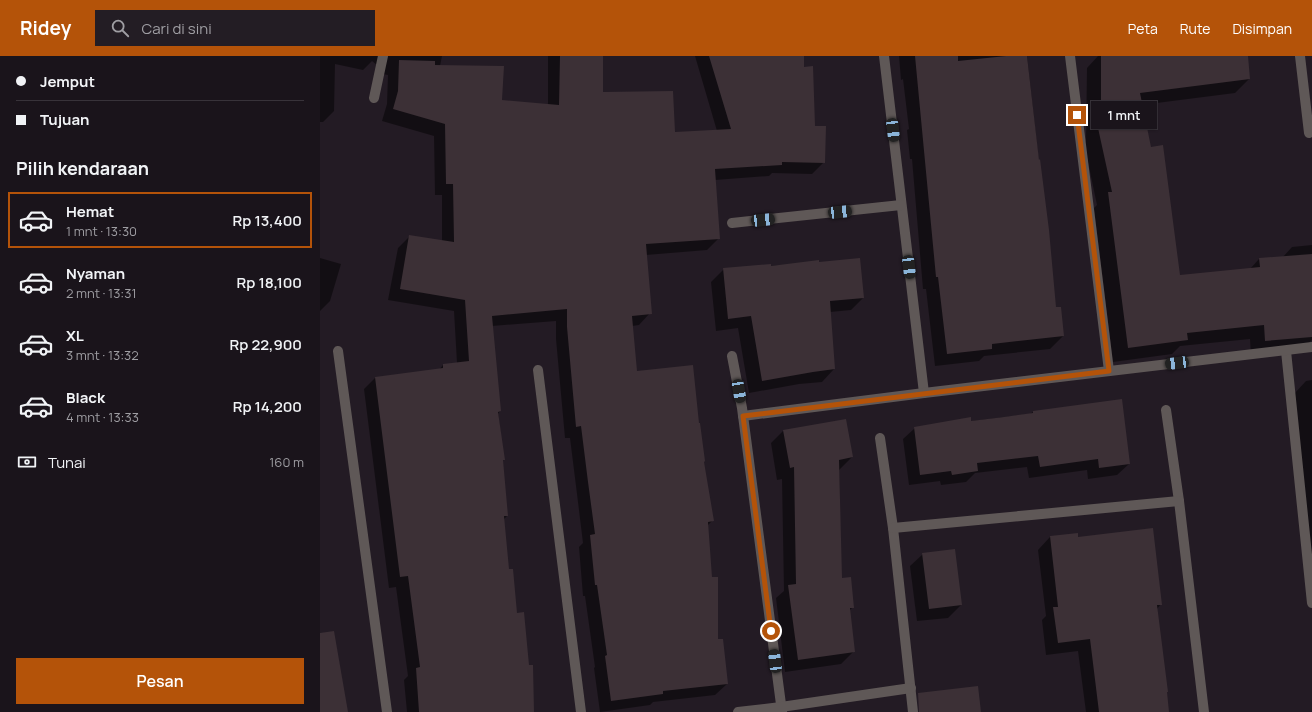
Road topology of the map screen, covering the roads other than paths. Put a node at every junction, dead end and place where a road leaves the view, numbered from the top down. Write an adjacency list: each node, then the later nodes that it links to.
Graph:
1 (383, 56): 5 (street)
2 (884, 56): 7 (street)
3 (1070, 56): 14 (street)
4 (1300, 56): 6 (street)
5 (374, 98)
6 (1309, 133)
7 (902, 205): 8 (street); 15 (street)
8 (732, 223)
9 (1312, 347): 11 (street)
10 (338, 351): 24 (street)
11 (1286, 351): 14 (street); 21 (street)
12 (732, 356): 17 (street)
13 (538, 370): 25 (street)
14 (1109, 371): 15 (street)
15 (924, 393): 17 (street)
16 (1166, 410): 19 (street)
17 (743, 416): 23 (street)
18 (880, 438): 20 (street)
19 (1179, 501): 20 (street); 28 (street)
20 (893, 528): 22 (street)
21 (1312, 603)
22 (911, 688): 23 (street); 27 (street)
23 (782, 710): 26 (street)
24 (387, 712)
25 (581, 712)
26 (738, 712)
27 (913, 712)
28 (1204, 712)

